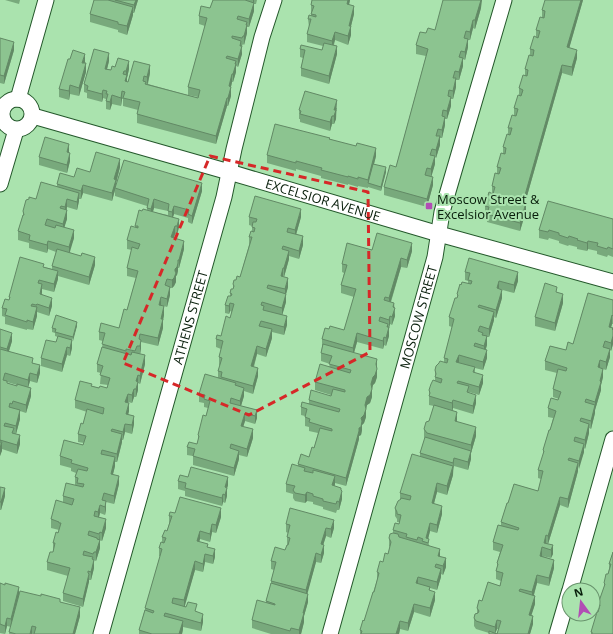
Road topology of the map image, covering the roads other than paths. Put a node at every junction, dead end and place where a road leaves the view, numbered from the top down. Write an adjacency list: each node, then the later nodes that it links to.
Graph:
1 (46, 0): 4 (street)
2 (274, 0): 8 (street, ATHENS STREET)
3 (504, 0): 10 (street, MOSCOW STREET)
4 (18, 99): 5 (street); 6 (street)
5 (2, 107): 7 (street)
6 (33, 116): 7 (street); 8 (street, EXCELSIOR AVENUE)
7 (16, 130): 9 (street)
8 (229, 172): 10 (street, EXCELSIOR AVENUE); 15 (street, ATHENS STREET)
9 (0, 184)
10 (439, 234): 11 (street, EXCELSIOR AVENUE); 16 (street, MOSCOW STREET)
11 (613, 282)
12 (613, 439): 13 (street)
13 (572, 582)
14 (561, 620): 17 (street)
15 (101, 634)
16 (330, 634)
17 (557, 634)

